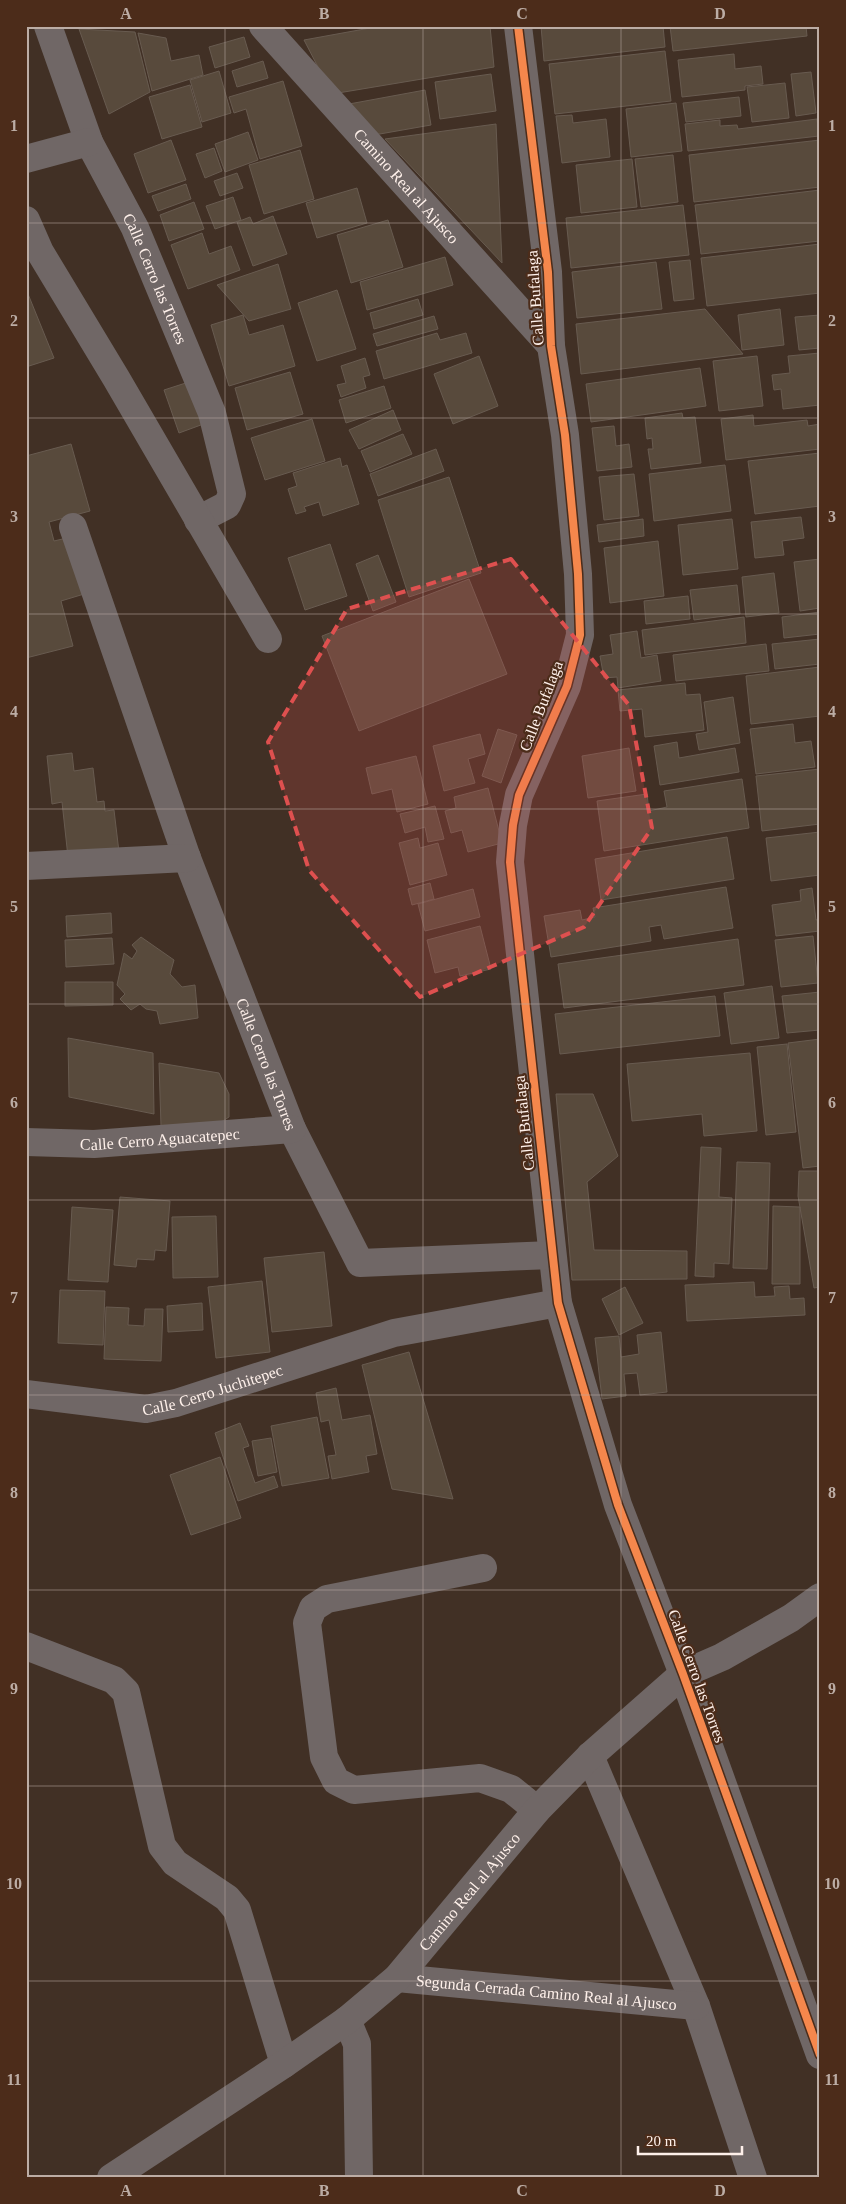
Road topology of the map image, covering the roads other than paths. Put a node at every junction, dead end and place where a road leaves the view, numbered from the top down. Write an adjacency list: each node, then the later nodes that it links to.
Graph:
1 (48, 26): 4 (street, Calle Cerro las Torres)
2 (263, 26): 7 (street, Camino Real al Ajusco)
3 (518, 26): 7 (street, Calle Bufalaga)
4 (89, 142): 5 (street); 8 (street, Calle Cerro las Torres)
5 (26, 159)
6 (26, 220): 8 (street)
7 (551, 346): 15 (street, Calle Bufalaga)
8 (198, 520): 10 (street)
9 (73, 527): 11 (street, Calle Cerro las Torres)
10 (268, 639)
11 (186, 858): 12 (street); 13 (street, Calle Cerro las Torres)
12 (26, 866)
13 (292, 1129): 14 (street, Calle Cerro Aguacatepec); 15 (street, Calle Cerro las Torres)
14 (26, 1142)
15 (552, 1255): 16 (street, Calle Bufalaga)
16 (558, 1303): 17 (street, Calle Cerro Juchitepec); 21 (street, Calle Cerro las Torres)
17 (26, 1394)
18 (483, 1568): 23 (street)
19 (820, 1597): 21 (street, Camino Real al Ajusco)
20 (26, 1646): 28 (street)
21 (683, 1674): 22 (street, Camino Real al Ajusco); 27 (street, Calle Cerro las Torres)
22 (590, 1756): 23 (street, Camino Real al Ajusco); 25 (street)
23 (537, 1810): 24 (street, Camino Real al Ajusco)
24 (397, 1978): 25 (street, Segunda Cerrada Camino Real al Ajusco); 26 (street, Camino Real al Ajusco)
25 (696, 2006): 31 (street)
26 (347, 2020): 28 (street, Camino Real al Ajusco); 30 (street)
27 (820, 2055)
28 (284, 2064): 29 (street, Camino Real al Ajusco)
29 (112, 2178)
30 (359, 2178)
31 (753, 2178)

